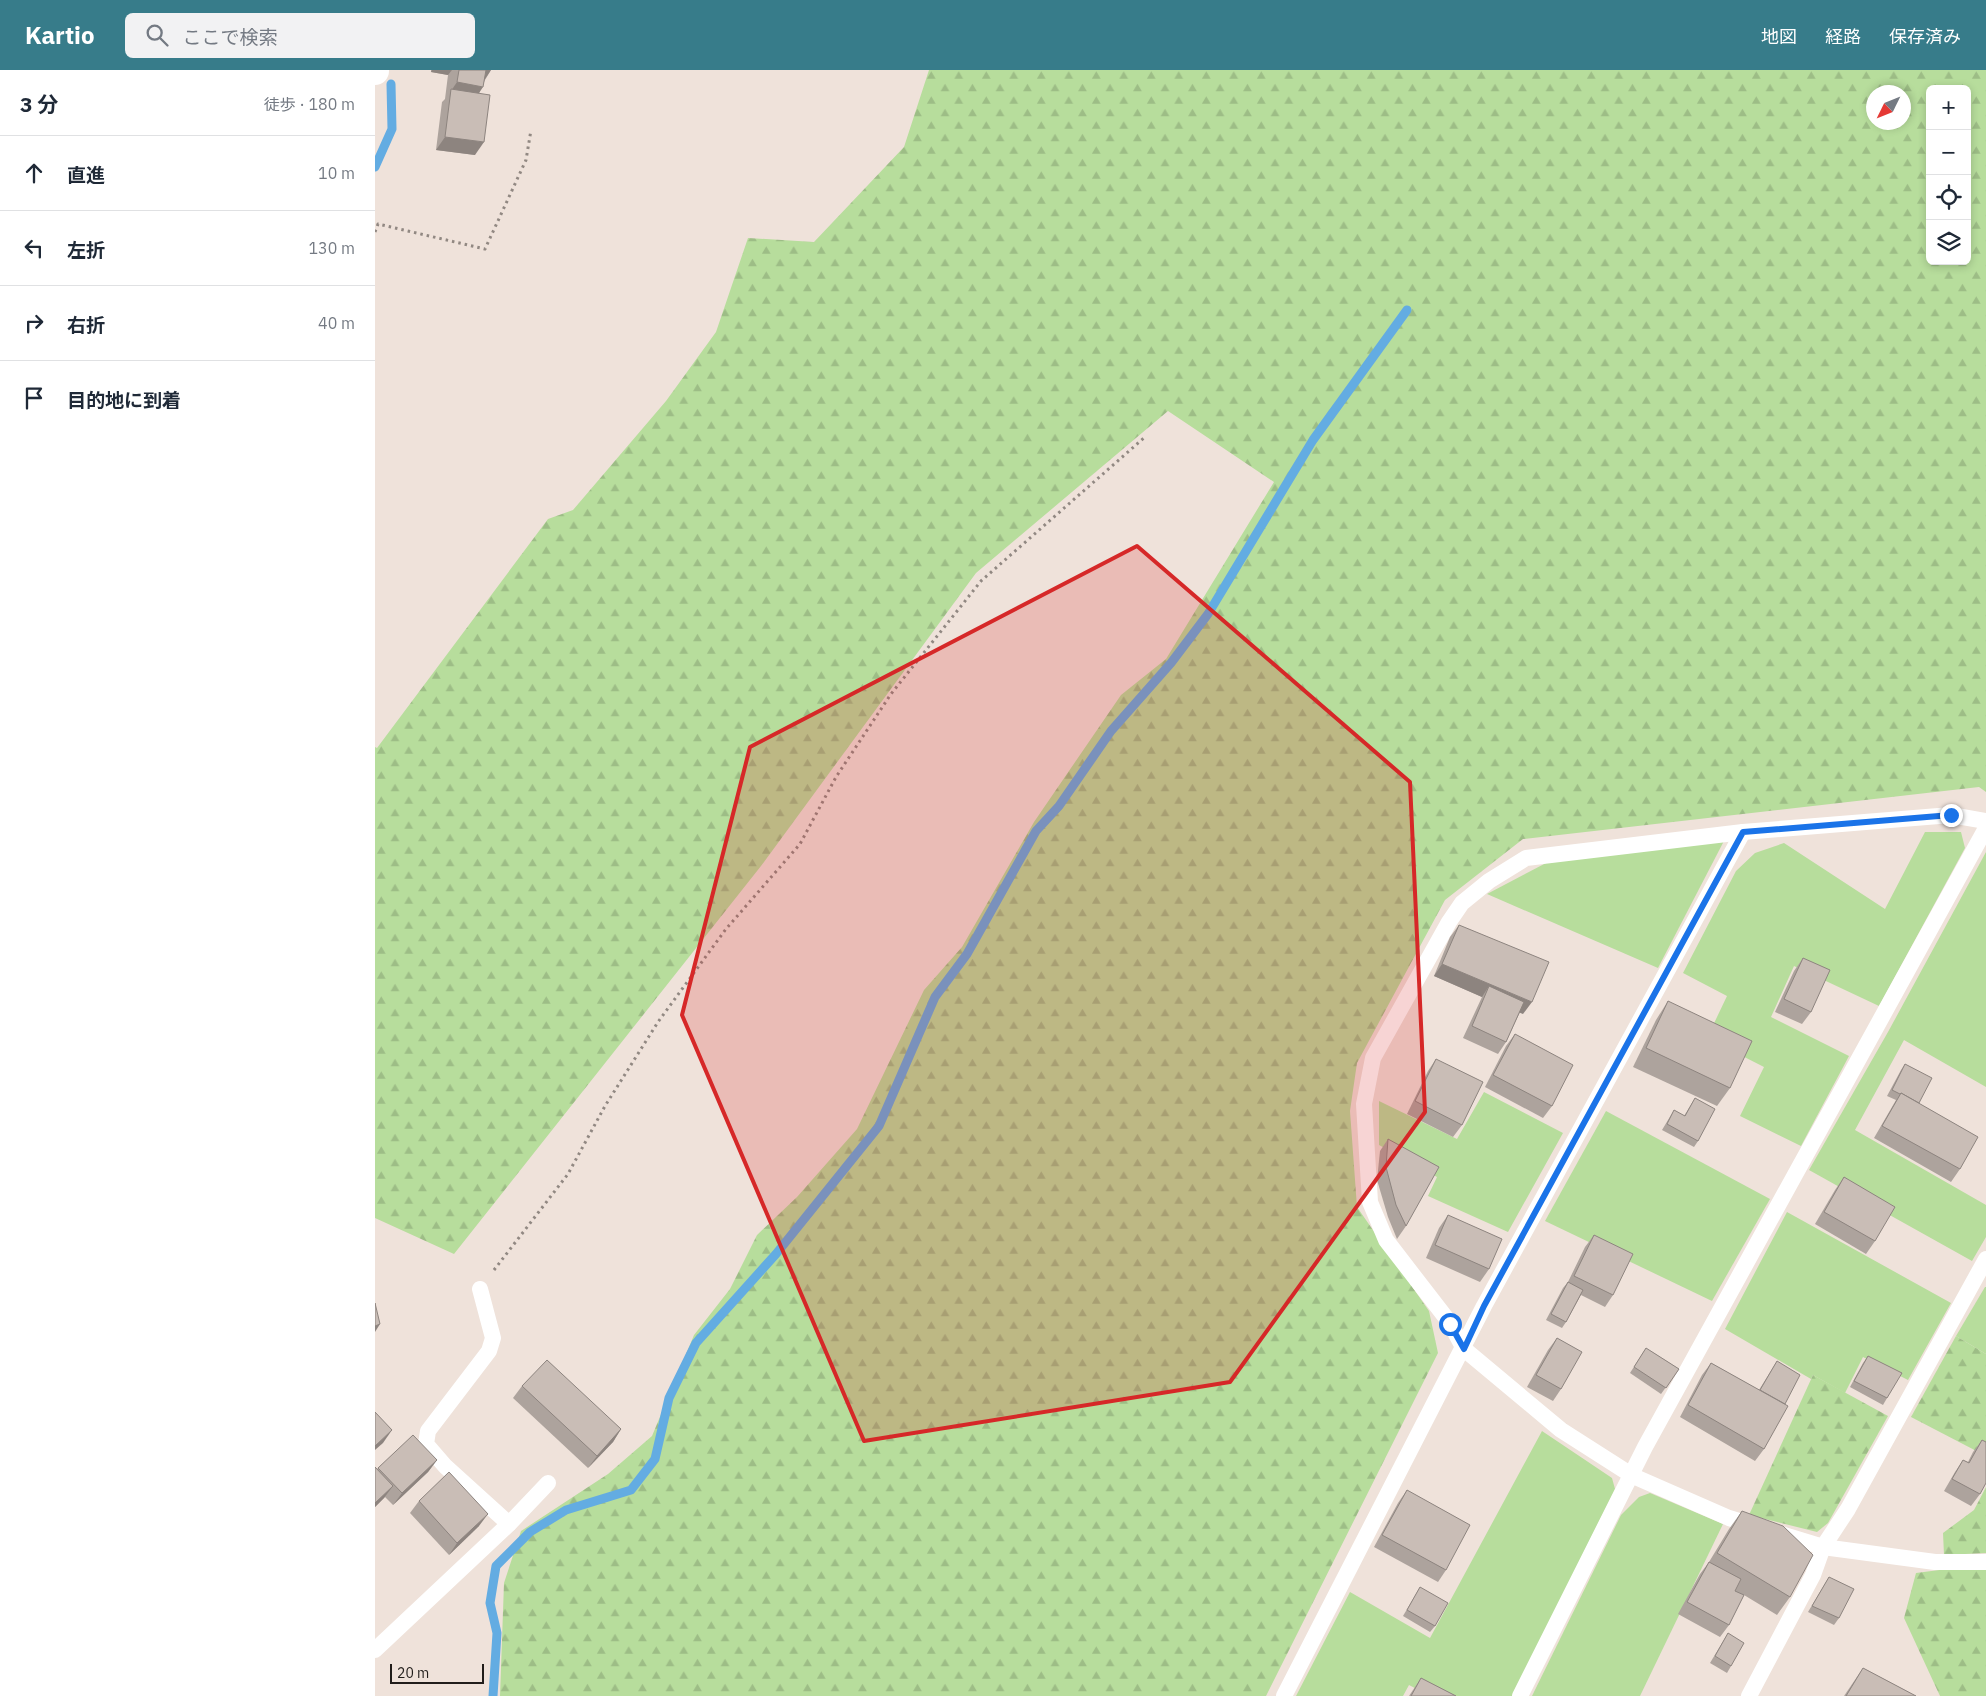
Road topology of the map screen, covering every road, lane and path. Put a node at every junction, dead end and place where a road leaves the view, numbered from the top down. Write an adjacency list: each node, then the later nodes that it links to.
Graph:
1 (531, 130): 2 (path)
2 (375, 232)
3 (1145, 437): 8 (path)
4 (1986, 821): 6 (lane)
5 (1986, 828): 10 (lane)
6 (1743, 832): 9 (lane); 9 (lane)
7 (1986, 1259): 13 (lane)
8 (480, 1289): 12 (lane)
9 (1464, 1349): 10 (lane); 16 (lane)
10 (1633, 1476): 13 (lane); 17 (lane)
11 (548, 1483): 12 (lane)
12 (509, 1524): 15 (lane)
13 (1823, 1548): 14 (lane); 18 (lane)
14 (1986, 1562)
15 (375, 1650)
16 (1284, 1696)
17 (1519, 1696)
18 (1749, 1696)

